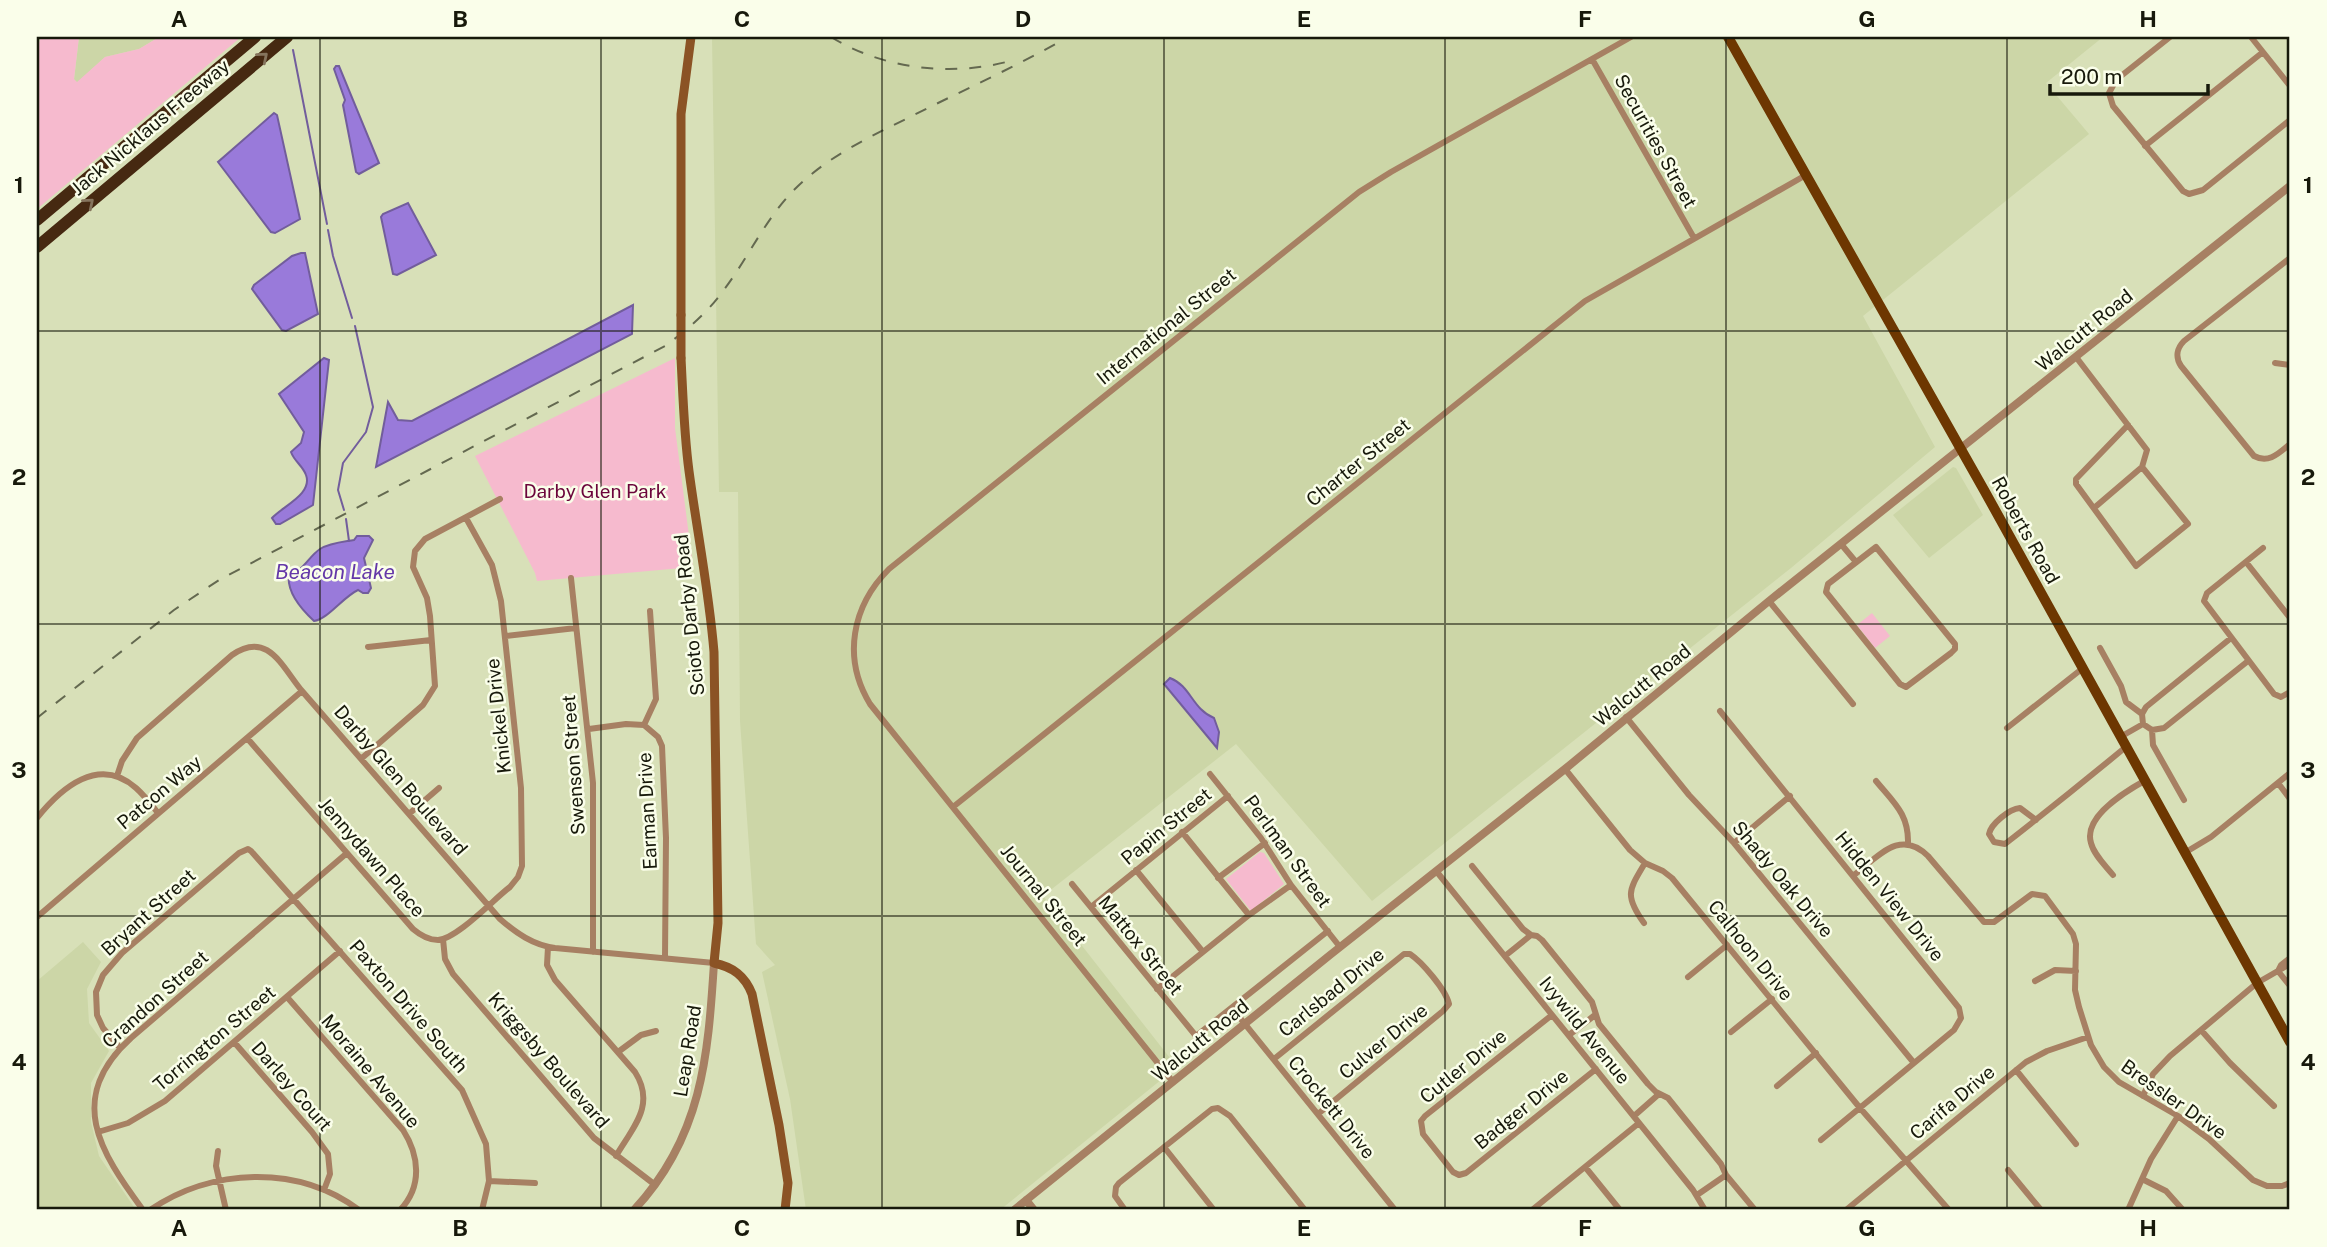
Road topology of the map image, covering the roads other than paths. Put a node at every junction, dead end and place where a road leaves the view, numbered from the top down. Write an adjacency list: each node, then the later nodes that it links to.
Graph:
1 (256, 37): 15 (highway, Jack Nicklaus Freeway)
2 (287, 37): 17 (highway, Jack Nicklaus Freeway, one-way to 2)
3 (691, 37): 112 (main road, Scioto Darby Road, bridge)
4 (1630, 37): 9 (street, International Street)
5 (1728, 37): 13 (main road, Roberts Road)
6 (2170, 37): 12 (street)
7 (2251, 37): 8 (street)
8 (2263, 52): 10 (street); 12 (street)
9 (1592, 59): 16 (street, Securities Street); 53 (street, International Street)
10 (2290, 86)
11 (2290, 122): 12 (street)
12 (2145, 146)
13 (1806, 175): 16 (street, Charter Street); 24 (main road, Roberts Road)
14 (2290, 186): 19 (street, Walcutt Road)
15 (37, 220)
16 (1693, 238): 72 (street, Charter Street)
17 (37, 247)
18 (2290, 258): 23 (street)
19 (2076, 357): 22 (street); 24 (street, Walcutt Road)
20 (2275, 363): 21 (street)
21 (2290, 365)
22 (2128, 425): 25 (street); 27 (street)
23 (2290, 444)
24 (1961, 449): 29 (street, Walcutt Road); 44 (main road, Roberts Road)
25 (2142, 467): 27 (street); 27 (street)
26 (500, 499): 28 (street)
27 (2094, 508)
28 (466, 518): 38 (street, Knickel Drive); 40 (street)
29 (1841, 544): 31 (street); 34 (street, Walcutt Road)
30 (2263, 548): 32 (street)
31 (1856, 562): 31 (street)
32 (2246, 562): 36 (street); 39 (street)
33 (571, 578): 37 (street, Swenson Street)
34 (1769, 601): 47 (street); 50 (street, Walcutt Road)
35 (650, 611): 52 (street)
36 (2290, 618)
37 (576, 628): 38 (street); 55 (street, Swenson Street)
38 (506, 636): 94 (street, Knickel Drive)
39 (2231, 638): 43 (street); 49 (street)
40 (432, 640): 41 (street); 59 (street)
41 (368, 647)
42 (2100, 648): 49 (street)
43 (2248, 661): 46 (street); 56 (street)
44 (2083, 668): 54 (street); 58 (main road, Roberts Road)
45 (302, 691): 57 (street, Patcon Way); 59 (street, Darby Glen Boulevard); 63 (street, Darby Glen Boulevard)
46 (2290, 692)
47 (1853, 704)
48 (1720, 711): 69 (street, Hidden View Drive)
49 (2142, 714): 51 (street)
50 (1626, 717): 60 (street, Walcutt Road); 79 (street, Shady Oak Drive)
51 (2143, 724): 56 (street); 58 (street)
52 (644, 725): 55 (street, Earman Drive); 110 (street, Earman Drive)
53 (889, 728): 72 (street, Journal Street)
54 (2007, 728)
55 (589, 729): 106 (street, Swenson Street)
56 (2152, 730): 71 (street)
57 (247, 738): 73 (street, Patcon Way); 83 (street, Jennydawn Place)
58 (2124, 741): 64 (main road, Roberts Road); 76 (street)
59 (362, 758): 74 (street, Darby Glen Boulevard)
60 (1564, 769): 84 (street, Calhoon Drive); 87 (street, Walcutt Road)
61 (2290, 773): 66 (street)
62 (1210, 774): 68 (street, Perlman Street)
63 (117, 776): 73 (street); 75 (street)
64 (2146, 780): 82 (main road, Roberts Road); 89 (street)
65 (1876, 781): 80 (street)
66 (2278, 783): 70 (street); 82 (street)
67 (439, 788): 74 (street)
68 (1228, 796): 77 (street, Papin Street); 78 (street, Perlman Street)
69 (1790, 796): 79 (street); 88 (street, Hidden View Drive)
70 (2290, 799)
71 (2184, 800)
72 (953, 807): 141 (street, Journal Street)
73 (159, 813): 97 (street, Patcon Way)
74 (410, 813): 94 (street, Darby Glen Boulevard)
75 (37, 817)
76 (2036, 820): 76 (street)
77 (1182, 832): 86 (street, Papin Street); 90 (street)
78 (1265, 843): 90 (street); 92 (street, Perlman Street)
79 (1734, 843): 138 (street, Shady Oak Drive)
80 (1908, 844): 88 (street); 114 (street, Bressler Drive)
81 (247, 849): 93 (street, Paxton Drive South); 134 (street, Bryant Street)
82 (2186, 852): 118 (main road, Roberts Road)
83 (347, 853): 93 (street, Crandon Street); 101 (street, Jennydawn Place)
84 (1645, 863): 98 (street); 102 (street, Calhoon Drive)
85 (1472, 866): 100 (street)
86 (1136, 870): 95 (street, Papin Street); 107 (street)
87 (1437, 872): 104 (street, Walcutt Road); 109 (street, Ivywild Avenue)
88 (1854, 875): 138 (street, Hidden View Drive)
89 (2113, 875)
90 (1219, 878): 96 (street)
91 (1072, 884): 95 (street, Mattox Street)
92 (1291, 885): 96 (street); 99 (street, Perlman Street)
93 (294, 899): 105 (street, Paxton Drive South); 134 (street, Crandon Street)
94 (488, 904): 101 (street); 103 (street, Darby Glen Boulevard)
95 (1091, 907): 120 (street, Mattox Street)
96 (1249, 915): 107 (street)
97 (37, 917)
98 (1644, 923)
99 (1328, 931): 104 (street, Perlman Street); 123 (street)
100 (1531, 935): 109 (street); 125 (street)
101 (443, 939): 156 (street, Kriggsby Boulevard)
102 (1727, 945): 116 (street); 122 (street, Calhoon Drive)
103 (548, 947): 106 (street, Darby Glen Boulevard); 135 (street)
104 (1340, 947): 126 (street, Walcutt Road)
105 (340, 951): 121 (street, Torrington Street); 164 (street, Paxton Drive South)
106 (593, 951): 110 (street, Darby Glen Boulevard)
107 (1203, 952): 120 (street)
108 (1410, 954): 137 (street, Carlsbad Drive); 147 (street, Culver Drive)
109 (1505, 956): 124 (street, Ivywild Avenue)
110 (665, 957): 112 (street, Darby Glen Boulevard)
111 (2290, 958): 115 (street)
112 (715, 962): 167 (street, Leap Road); 178 (main road)
113 (2290, 964): 115 (street)
114 (2076, 971): 117 (street); 131 (street, Bressler Drive)
115 (2278, 971): 118 (street); 119 (street)
116 (1688, 977)
117 (2035, 981)
118 (2257, 983): 127 (street); 133 (main road, Roberts Road)
119 (2290, 986)
120 (1157, 989): 123 (street, Mattox Street)
121 (287, 997): 132 (street, Torrington Street); 175 (street, Moraine Avenue)
122 (1772, 999): 129 (street); 136 (street, Calhoon Drive)
123 (1232, 1009): 126 (street, Crockett Drive)
124 (1552, 1015): 130 (street, Ivywild Avenue); 160 (street, Cutler Drive)
125 (1595, 1015): 130 (street); 143 (street)
126 (1245, 1024): 137 (street, Crockett Drive); 141 (street, Walcutt Road)
127 (2201, 1030): 144 (street); 145 (street)
128 (656, 1031): 135 (street)
129 (1731, 1032)
130 (1569, 1035): 139 (street, Ivywild Avenue)
131 (2088, 1037): 140 (street, Carifa Drive); 144 (street, Bressler Drive)
132 (234, 1042): 151 (street, Torrington Street); 168 (street, Darley Court)
133 (2290, 1042)
134 (120, 1048): 151 (street, Crandon Street)
135 (618, 1052): 156 (street)
136 (1816, 1053): 142 (street); 146 (street, Calhoon Drive)
137 (1273, 1059): 147 (street, Crockett Drive)
138 (1914, 1063): 146 (street)
139 (1596, 1069): 148 (street, Ivywild Avenue); 160 (street, Badger Drive)
140 (2016, 1070): 153 (street); 157 (street, Carifa Drive)
141 (1173, 1082): 170 (street, Walcutt Road)
142 (1777, 1086)
143 (1659, 1094): 148 (street); 161 (street)
144 (2143, 1096): 149 (street, Bressler Drive)
145 (2274, 1106)
146 (1860, 1108): 152 (street); 157 (street, Calhoon Drive)
147 (1318, 1114): 184 (street, Crockett Drive)
148 (1634, 1116): 150 (street, Ivywild Avenue)
149 (2178, 1116): 162 (street); 166 (street, Bressler Drive)
150 (1639, 1123): 158 (street); 169 (street, Ivywild Avenue)
151 (98, 1132): 171 (street, Crandon Street)
152 (1821, 1140)
153 (2076, 1144)
154 (1164, 1147): 181 (street); 182 (street); 183 (street)
155 (218, 1151): 163 (street)
156 (616, 1156): 167 (street, Kriggsby Boulevard)
157 (1906, 1160): 189 (street, Carifa Drive); 190 (street, Calhoon Drive)
158 (1586, 1168): 185 (street); 186 (street)
159 (2008, 1170): 191 (street)
160 (1466, 1173)
161 (1726, 1175): 169 (street); 188 (street)
162 (2142, 1179): 192 (street); 193 (street)
163 (219, 1180): 168 (street); 172 (street); 173 (street)
164 (489, 1181): 165 (street); 176 (street, Paxton Drive South)
165 (535, 1183)
166 (2290, 1183)
167 (654, 1184): 177 (street, Leap Road)
168 (324, 1190): 174 (street)
169 (1697, 1195): 187 (street, Ivywild Avenue)
170 (1026, 1200): 179 (street, Walcutt Road); 180 (street)
171 (144, 1210)
172 (149, 1210)
173 (226, 1210)
174 (359, 1210)
175 (400, 1210)
176 (482, 1210)
177 (634, 1210)
178 (785, 1210)
179 (1014, 1210)
180 (1034, 1210)
181 (1125, 1210)
182 (1214, 1210)
183 (1305, 1210)
184 (1395, 1210)
185 (1532, 1210)
186 (1620, 1210)
187 (1705, 1210)
188 (1755, 1210)
189 (1846, 1210)
190 (1949, 1210)
191 (2041, 1210)
192 (2128, 1210)
193 (2183, 1210)

